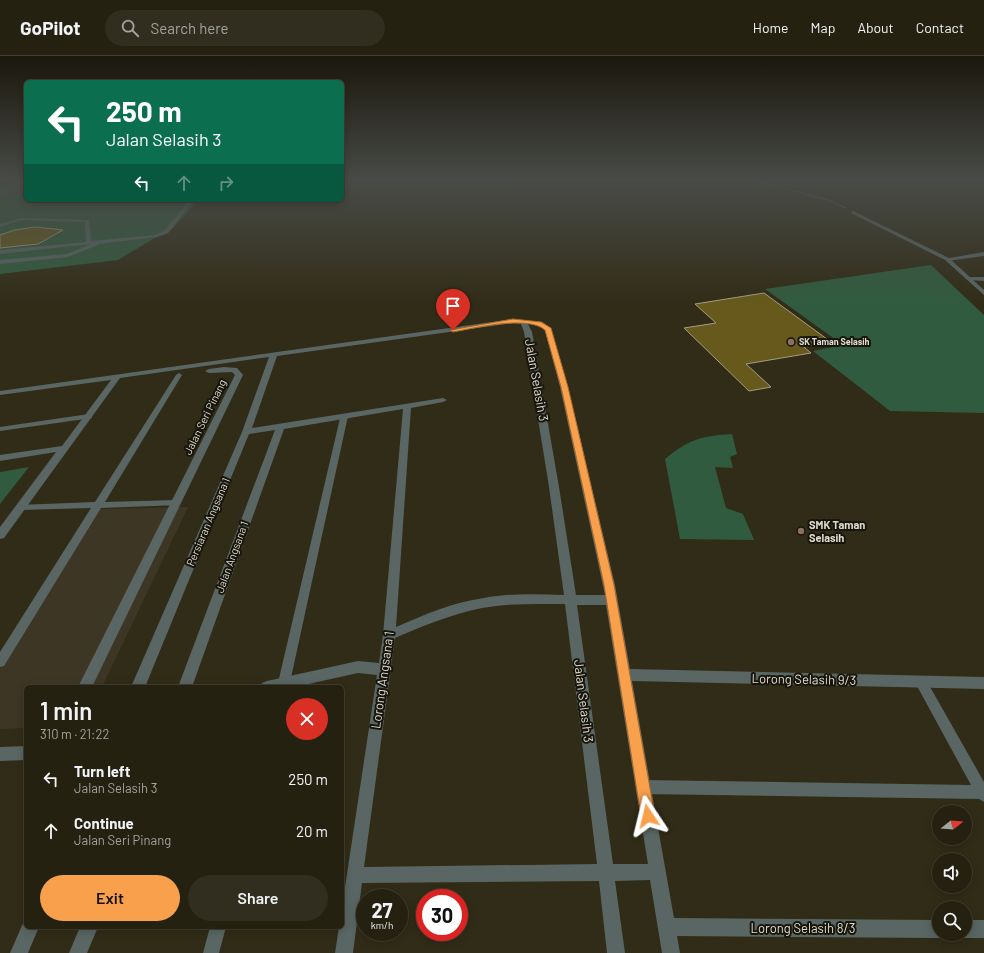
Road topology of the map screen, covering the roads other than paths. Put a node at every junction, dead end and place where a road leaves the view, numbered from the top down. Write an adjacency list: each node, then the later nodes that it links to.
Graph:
1 (13, 221): 5 (lane)
2 (82, 221): 7 (lane)
3 (174, 221): 6 (lane)
4 (871, 221): 10 (street)
5 (0, 226)
6 (102, 242): 7 (lane); 11 (lane)
7 (89, 243): 8 (lane)
8 (0, 252)
9 (984, 254): 10 (street)
10 (947, 259): 12 (street)
11 (0, 262)
12 (968, 278): 13 (lane); 14 (street)
13 (984, 279)
14 (984, 293)
15 (524, 322): 16 (street, Jalan Seri Pinang); 34 (street, Jalan Selasih 3); 35 (street, Jalan Selasih 3)
16 (274, 355): 18 (street, Jalan Seri Pinang); 27 (street, Persiaran Angsana 1)
17 (179, 375): 18 (street, Jalan Seri Pinang); 30 (street, Jalan Seri Pinang); 31 (lane)
18 (116, 380): 19 (street, Jalan Seri Pinang); 20 (street, Jalan Seri Pinang); 23 (street)
19 (0, 393)
20 (0, 399)
21 (443, 400): 22 (street)
22 (408, 406): 24 (street); 36 (street, Lorong Angsana 1)
23 (89, 416): 26 (lane); 28 (street)
24 (344, 416): 25 (street); 45 (lane)
25 (280, 427): 27 (street); 44 (street, Jalan Angsana 1)
26 (0, 429)
27 (246, 432): 43 (street, Persiaran Angsana 1)
28 (65, 448): 29 (street); 32 (street)
29 (0, 458)
30 (176, 503): 31 (lane); 42 (street, Jalan Seri Pinang)
31 (98, 505): 32 (lane); 37 (lane)
32 (21, 507): 33 (street)
33 (0, 535)
34 (571, 600): 35 (street); 36 (street); 51 (street, Jalan Selasih 3)
35 (612, 600): 39 (street, Jalan Selasih 3)
36 (389, 635): 38 (street, Lorong Angsana 1)
37 (0, 662)
38 (384, 670): 45 (street); 52 (street, Lorong Angsana 1)
39 (624, 676): 40 (street, Lorong Selasih 9/3); 48 (street, Jalan Selasih 3)
40 (921, 682): 41 (street, Lorong Selasih 9/3); 49 (lane)
41 (984, 684)
42 (86, 685)
43 (139, 685)
44 (185, 685)
45 (284, 685)
46 (24, 753): 47 (street)
47 (0, 754)
48 (643, 787): 49 (lane); 50 (street, Jalan Selasih 3)
49 (983, 793)
50 (657, 872): 51 (street); 53 (street, Jalan Selasih 3)
51 (606, 873): 52 (street); 64 (street, Jalan Selasih 3)
52 (355, 876): 63 (street, Lorong Angsana 1)
53 (667, 927): 57 (street, Lorong Selasih 8/3); 65 (street, Jalan Selasih 3)
54 (29, 929): 60 (street)
55 (88, 929): 61 (street)
56 (217, 929): 62 (lane)
57 (932, 929)
58 (972, 929): 59 (street)
59 (984, 929)
60 (18, 953)
61 (78, 953)
62 (211, 953)
63 (344, 953)
64 (616, 953)
65 (671, 953)

